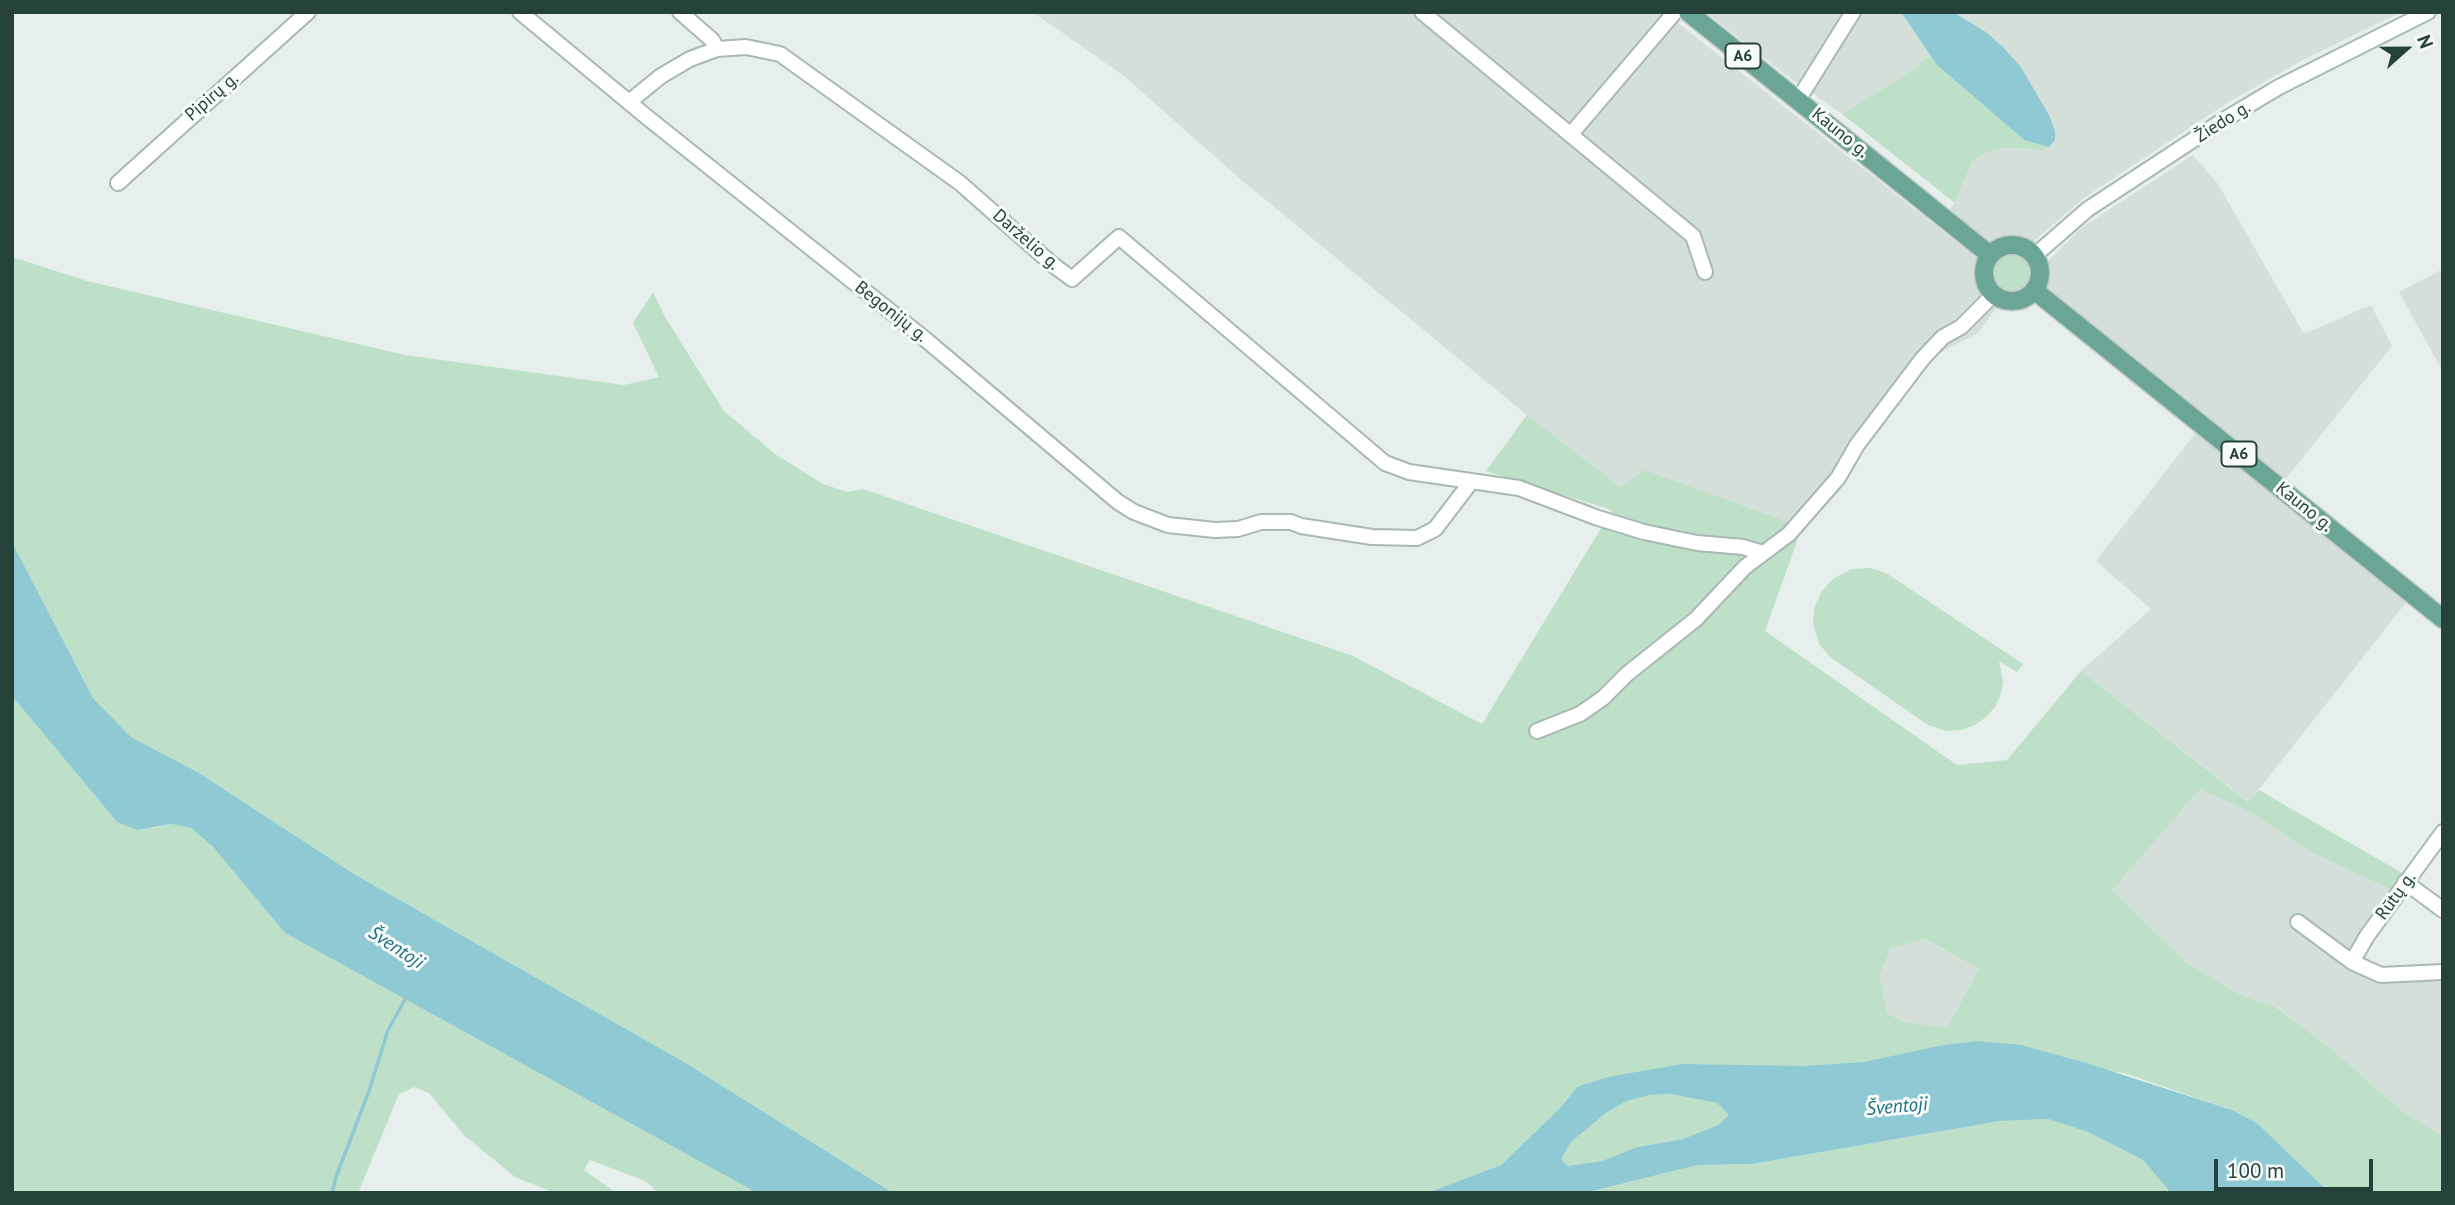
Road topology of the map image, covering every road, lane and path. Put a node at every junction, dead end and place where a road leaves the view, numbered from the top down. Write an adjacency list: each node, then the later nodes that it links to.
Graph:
1 (308, 12): 13 (street, Pipirų g.)
2 (520, 12): 11 (street, Begonijų g.)
3 (680, 12): 9 (street)
4 (1422, 12): 12 (street)
5 (1675, 12): 12 (street)
6 (1688, 12): 10 (main road, Kauno g. / A6)
7 (1853, 12): 10 (street)
8 (2428, 12): 15 (street, Žiedo g.)
9 (717, 48): 11 (street, Darželio g.); 19 (street, Darželio g.)
10 (1798, 100): 14 (main road, Kauno g. / A6)
11 (629, 102): 19 (street, Begonijų g.)
12 (1571, 134): 16 (street)
13 (118, 183)
14 (1990, 255): 15 (main road); 18 (main road)
15 (2034, 256): 17 (main road)
16 (1705, 272)
17 (2034, 290): 18 (main road); 21 (main road, Kauno g. / A6)
18 (1994, 294): 20 (street)
19 (1471, 482): 20 (street)
20 (1763, 553): 22 (street)
21 (2443, 619)
22 (1538, 731)
23 (2443, 832): 24 (street, Rūtų g.)
24 (2405, 882): 25 (street); 27 (street, Rūtų g.)
25 (2443, 910)
26 (2298, 922): 27 (street)
27 (2352, 962): 28 (street)
28 (2443, 972)

